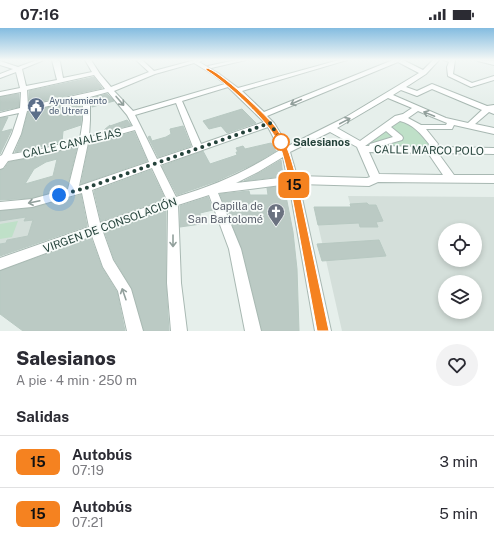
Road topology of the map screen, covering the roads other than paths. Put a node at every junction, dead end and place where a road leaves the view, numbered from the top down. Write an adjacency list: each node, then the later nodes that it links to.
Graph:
1 (20, 74): 14 (street)
2 (59, 74): 12 (street)
3 (91, 74): 12 (street)
4 (97, 74): 16 (street)
5 (150, 74): 16 (street)
6 (219, 74): 15 (street)
7 (287, 74): 15 (street)
8 (366, 74): 26 (street, one-way to 26)
9 (422, 74): 13 (street)
10 (450, 74): 11 (street)
11 (494, 78)
12 (60, 81): 14 (street)
13 (399, 87): 18 (street); 22 (street)
14 (23, 88): 17 (street); 23 (street)
15 (232, 88): 20 (street); 26 (street)
16 (110, 90): 19 (street); 24 (street, one-way to 24)
17 (0, 94)
18 (388, 95): 21 (street); 34 (street, one-way to 18)
19 (86, 96): 23 (street); 37 (street)
20 (178, 100): 24 (street); 39 (street)
21 (416, 108): 27 (street); 28 (street, one-way to 21)
22 (492, 109): 30 (street)
23 (24, 110): 25 (street); 43 (street)
24 (131, 114): 31 (street)
25 (0, 115)
26 (262, 115): 29 (street)
27 (398, 118): 32 (street); 33 (street)
28 (451, 122): 30 (street); 33 (street)
29 (270, 123): 39 (street); 40 (street)
30 (469, 126): 35 (street)
31 (138, 127): 37 (street, CALLE CANALEJAS); 44 (street)
32 (386, 127): 36 (street); 38 (street)
33 (420, 127): 41 (street)
34 (330, 128): 38 (street); 40 (street)
35 (494, 131)
36 (399, 138): 38 (street); 41 (street)
37 (82, 143): 43 (street, CALLE CANALEJAS); 52 (street)
38 (362, 147): 41 (street, CALLE MARCO POLO); 46 (street)
39 (198, 148): 44 (street)
40 (284, 150): 49 (street); 51 (street, VIRGEN DE CONSOLACIÓN)
41 (431, 150): 42 (street, CALLE MARCO POLO); 47 (street)
42 (494, 151)
43 (3, 159): 45 (street)
44 (154, 164): 50 (street); 53 (street)
45 (0, 166)
46 (376, 178): 47 (street); 49 (street)
47 (450, 179): 48 (street)
48 (494, 179)
49 (293, 180): 51 (street); 60 (street)
50 (86, 188): 52 (street); 55 (street)
51 (212, 190): 53 (street, VIRGEN DE CONSOLACIÓN); 59 (street)
52 (73, 192): 54 (street, one-way to 54)
53 (173, 202): 55 (street, VIRGEN DE CONSOLACIÓN); 58 (street, one-way to 58)
54 (0, 206)
55 (96, 230): 56 (street, VIRGEN DE CONSOLACIÓN); 57 (street, one-way to 55)
56 (0, 264)
57 (135, 331)
58 (179, 331)
59 (252, 331)
60 (323, 331)

